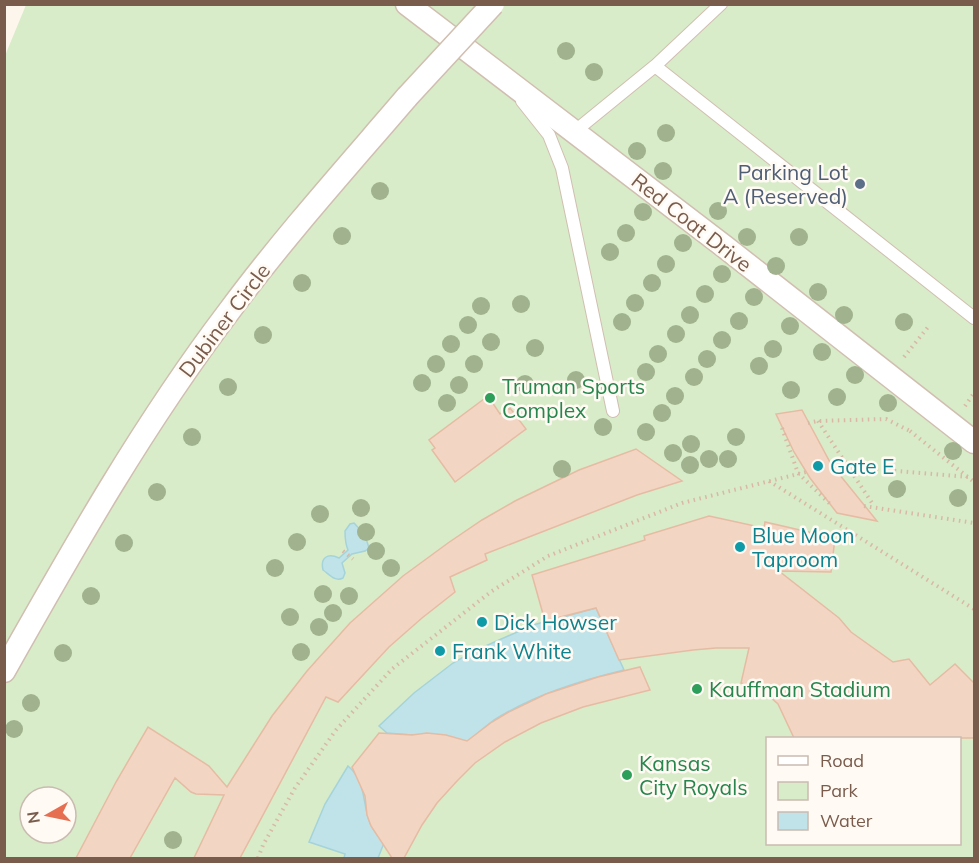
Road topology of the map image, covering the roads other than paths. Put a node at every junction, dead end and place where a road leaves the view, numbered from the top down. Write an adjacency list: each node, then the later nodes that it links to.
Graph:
1 (407, 4): 5 (street, Red Coat Drive)
2 (493, 4): 10 (street, Dubiner Circle, bridge)
3 (722, 4): 4 (lane)
4 (655, 66): 6 (lane); 7 (lane)
5 (502, 77): 6 (street, Red Coat Drive); 8 (lane)
6 (574, 132): 9 (street, Red Coat Drive)
7 (975, 318)
8 (613, 411)
9 (975, 442)
10 (4, 671)

